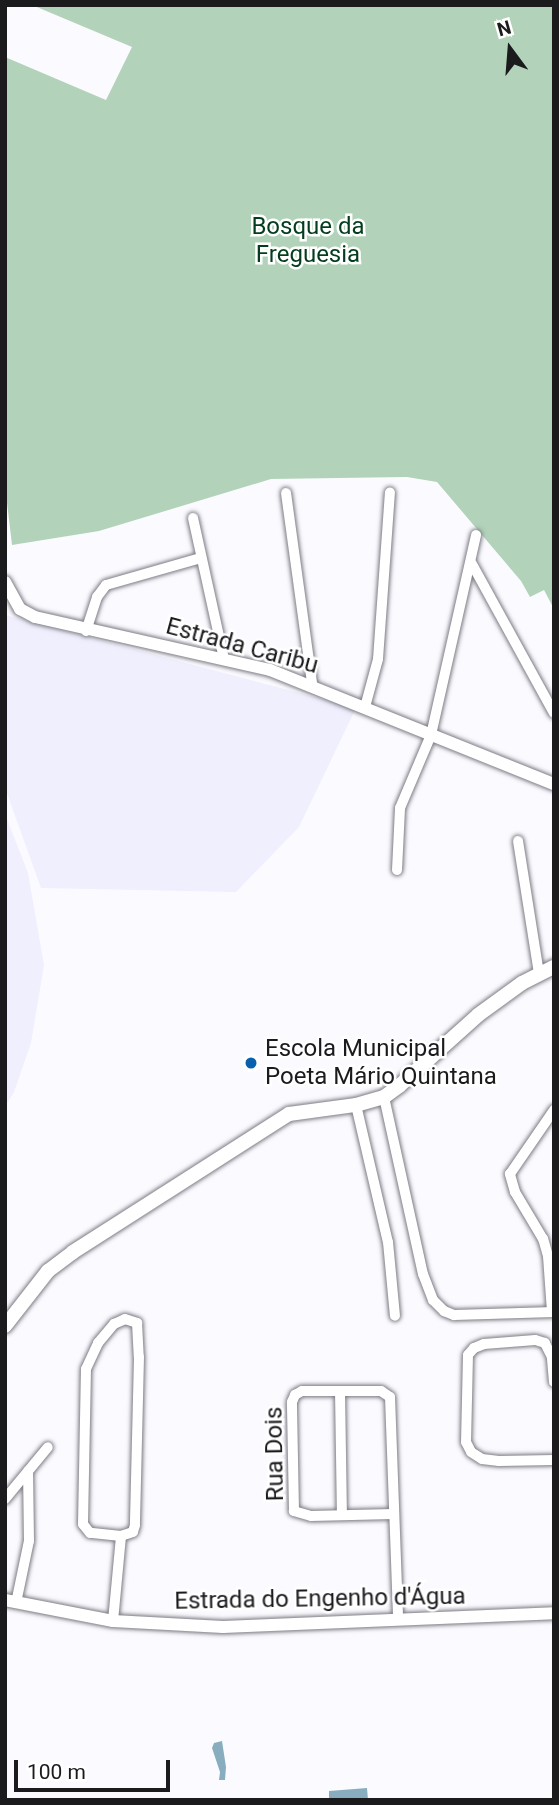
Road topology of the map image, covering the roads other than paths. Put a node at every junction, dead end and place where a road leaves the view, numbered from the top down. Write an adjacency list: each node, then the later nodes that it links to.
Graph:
1 (390, 492): 11 (street)
2 (286, 493): 10 (street)
3 (193, 518): 5 (street)
4 (477, 535): 6 (street)
5 (201, 558): 8 (street); 9 (street)
6 (472, 564): 12 (street); 13 (street)
7 (5, 582): 8 (street, Estrada Caribu)
8 (86, 631): 9 (street, Estrada Caribu)
9 (224, 659): 10 (street, Estrada Caribu)
10 (312, 684): 11 (street, Estrada Caribu)
11 (365, 707): 13 (street, Estrada Caribu)
12 (554, 713)
13 (431, 735): 14 (street, Estrada Caribu); 16 (street)
14 (554, 784)
15 (518, 841): 18 (street)
16 (397, 870)
17 (554, 967): 18 (main road)
18 (539, 974): 19 (main road)
19 (384, 1097): 20 (main road); 22 (street)
20 (356, 1105): 23 (street); 24 (main road)
21 (554, 1110): 22 (street)
22 (553, 1312)
23 (395, 1316)
24 (5, 1326)
25 (552, 1357): 26 (street); 29 (street)
26 (554, 1382)
27 (340, 1391): 32 (street, Rua Dois); 33 (street); 33 (street, Rua Dois)
28 (48, 1447): 30 (street)
29 (554, 1460)
30 (28, 1471): 31 (street); 35 (street)
31 (5, 1499)
32 (393, 1514): 33 (street, Rua Dois); 37 (street, Rua Dois)
33 (342, 1516)
34 (121, 1536): 34 (street); 38 (street)
35 (11, 1602): 38 (street, Estrada do Engenho d'Água)
36 (554, 1613): 37 (street, Estrada do Engenho d'Água)
37 (398, 1618): 38 (street, Estrada do Engenho d'Água)
38 (113, 1621)

